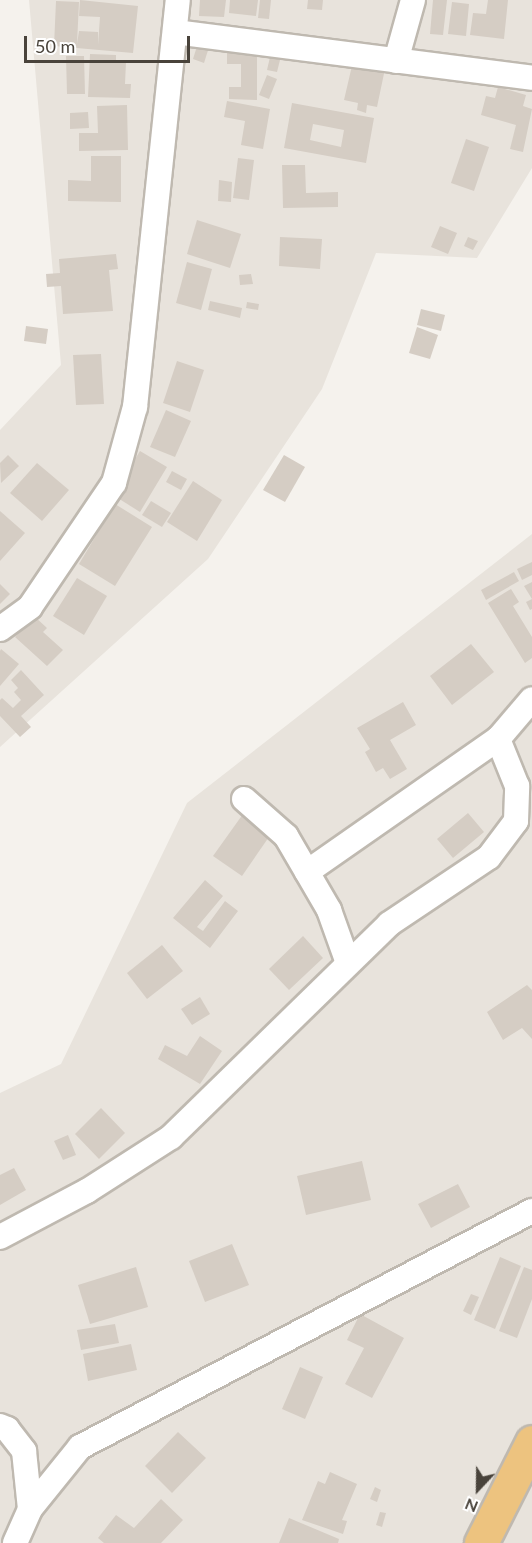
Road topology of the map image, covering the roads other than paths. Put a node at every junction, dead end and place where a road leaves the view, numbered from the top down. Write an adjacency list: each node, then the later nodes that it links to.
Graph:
1 (178, 0): 3 (street)
2 (413, 0): 4 (street)
3 (175, 32): 4 (street); 6 (street)
4 (396, 61): 5 (street)
5 (532, 78)
6 (0, 629)
7 (532, 699): 8 (street)
8 (498, 739): 10 (street); 11 (street)
9 (244, 799): 10 (street)
10 (307, 872): 11 (street)
11 (348, 963): 13 (street)
12 (532, 1211): 16 (street)
13 (0, 1237)
14 (0, 1426): 16 (street)
15 (532, 1442): 18 (highway)
16 (30, 1509): 17 (street)
17 (15, 1543)
18 (481, 1543)

